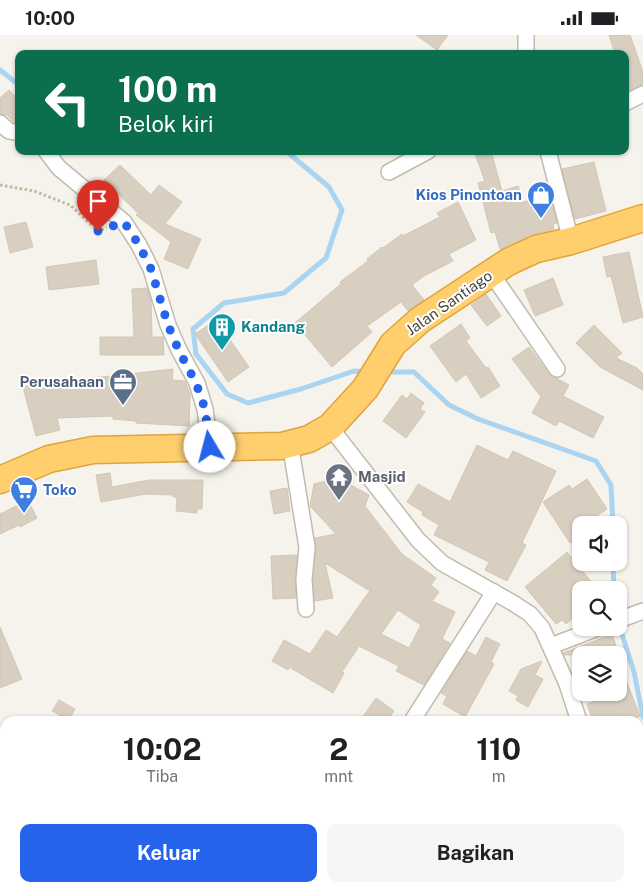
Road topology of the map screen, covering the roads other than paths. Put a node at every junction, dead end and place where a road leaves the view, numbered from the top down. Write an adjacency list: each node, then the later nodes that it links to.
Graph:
1 (526, 35): 2 (street)
2 (526, 50)
3 (643, 94): 4 (street)
4 (629, 101)
5 (0, 123): 6 (street)
6 (15, 132)
7 (49, 155): 17 (street)
8 (421, 155): 10 (street)
9 (549, 155): 12 (street)
10 (389, 172)
11 (643, 218): 12 (highway, Jalan Santiago)
12 (571, 241): 13 (highway, Jalan Santiago)
13 (492, 273): 14 (street); 15 (highway, Jalan Santiago)
14 (557, 369)
15 (330, 427): 16 (highway, Jalan Santiago); 19 (street)
16 (290, 443): 17 (highway, Jalan Santiago); 20 (street)
17 (210, 447): 18 (highway, Jalan Santiago)
18 (0, 480)
19 (494, 592): 24 (street); 25 (street)
20 (306, 609)
21 (643, 611): 22 (street)
22 (627, 617)
23 (577, 636): 24 (street)
24 (551, 646): 26 (street)
25 (415, 716)
26 (575, 716)

